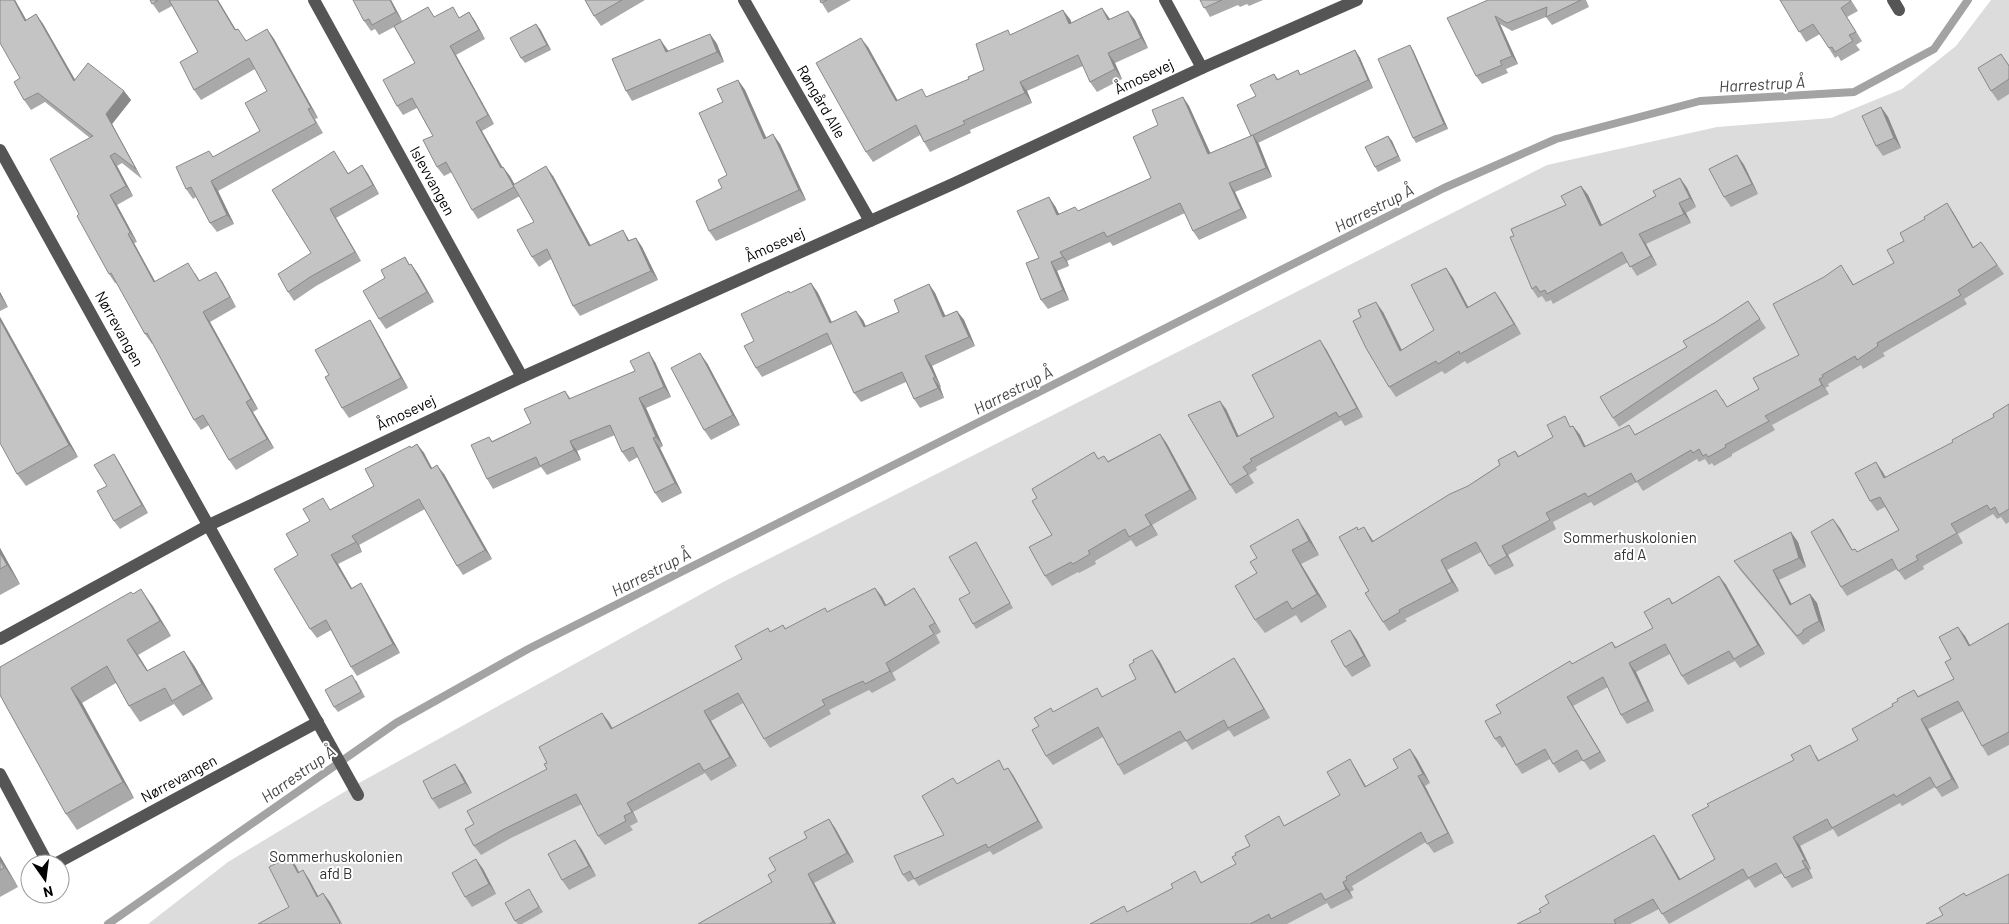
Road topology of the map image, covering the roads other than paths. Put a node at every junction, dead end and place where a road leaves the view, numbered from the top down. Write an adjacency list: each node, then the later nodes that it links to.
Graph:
1 (314, 0): 8 (street, Islevvangen)
2 (744, 0): 7 (street, Røngård Alle)
3 (1164, 0): 5 (street)
4 (1357, 0): 5 (street, Åmosevej)
5 (1202, 68): 7 (street, Åmosevej)
6 (0, 150): 9 (street, Nørrevangen)
7 (870, 221): 8 (street, Åmosevej)
8 (522, 377): 9 (street, Åmosevej)
9 (209, 525): 10 (street); 11 (street, Nørrevangen)
10 (0, 639)
11 (318, 722): 13 (street, Nørrevangen); 15 (street, Nørrevangen)
12 (0, 774): 14 (street)
13 (356, 791)
14 (43, 854)
15 (70, 856)

